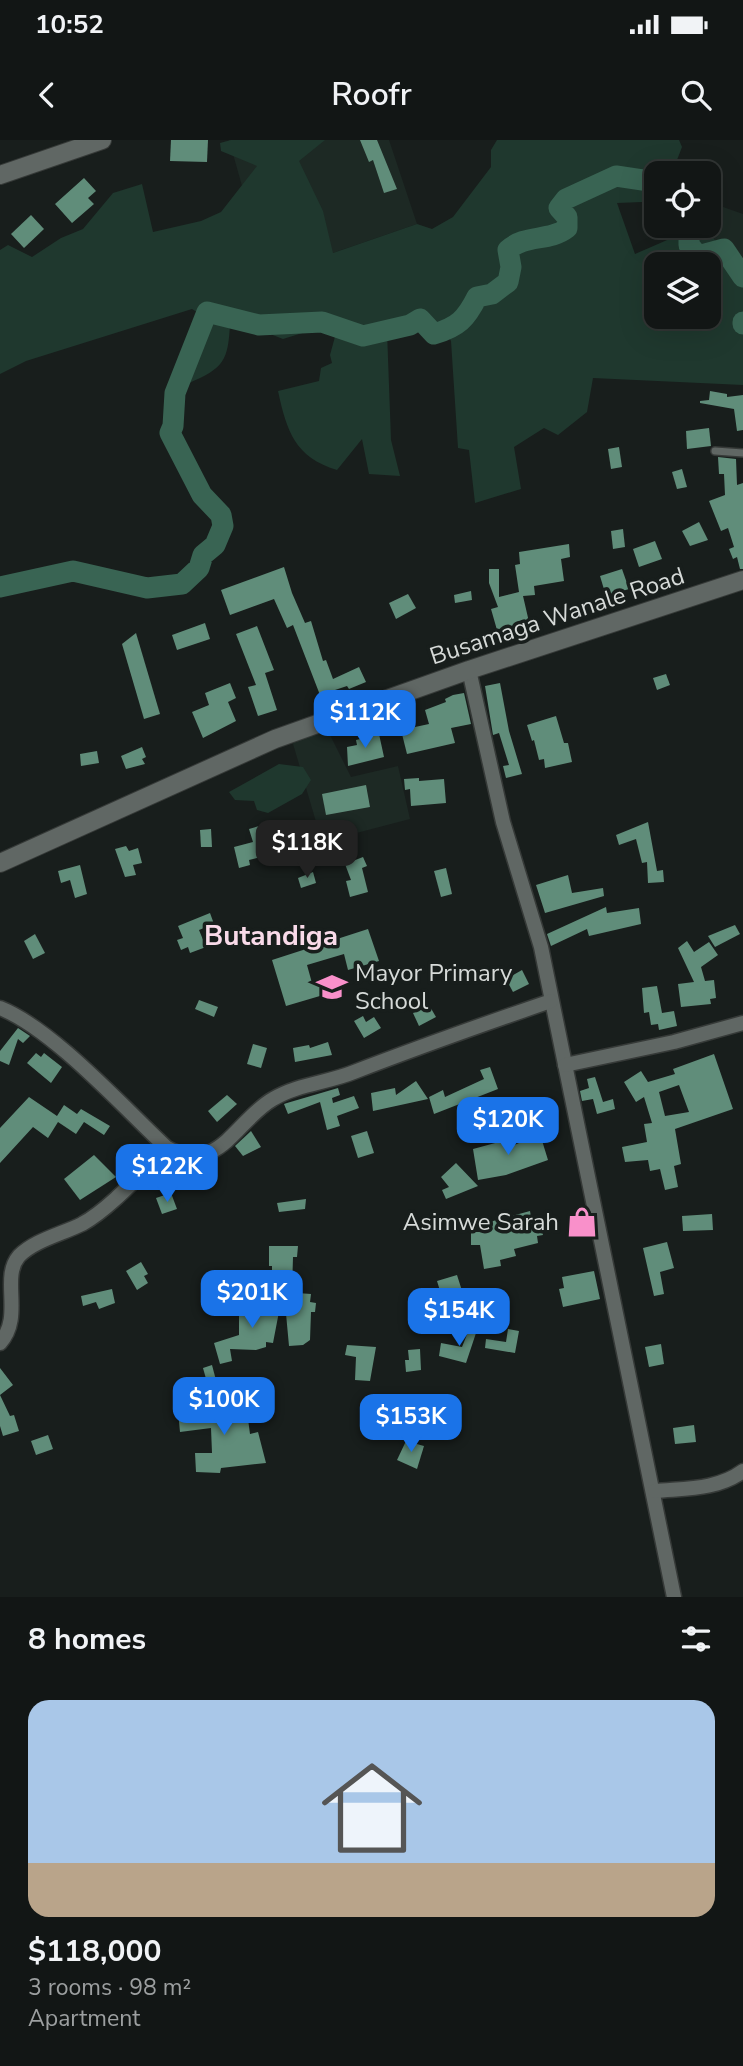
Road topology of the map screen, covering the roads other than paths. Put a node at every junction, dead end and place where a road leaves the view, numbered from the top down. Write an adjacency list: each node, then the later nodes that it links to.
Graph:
1 (102, 140): 2 (street)
2 (0, 176)
3 (715, 451): 4 (lane)
4 (743, 453)
5 (743, 580): 6 (street, Busamaga Wanale Road)
6 (469, 670): 7 (street, Busamaga Wanale Road); 8 (street)
7 (0, 863)
8 (551, 1001): 11 (street); 12 (street)
9 (0, 1007): 12 (street)
10 (743, 1023): 11 (street)
11 (565, 1065): 15 (street)
12 (167, 1148): 13 (street)
13 (0, 1343)
14 (743, 1471): 15 (street)
15 (655, 1491): 16 (street)
16 (674, 1597)

